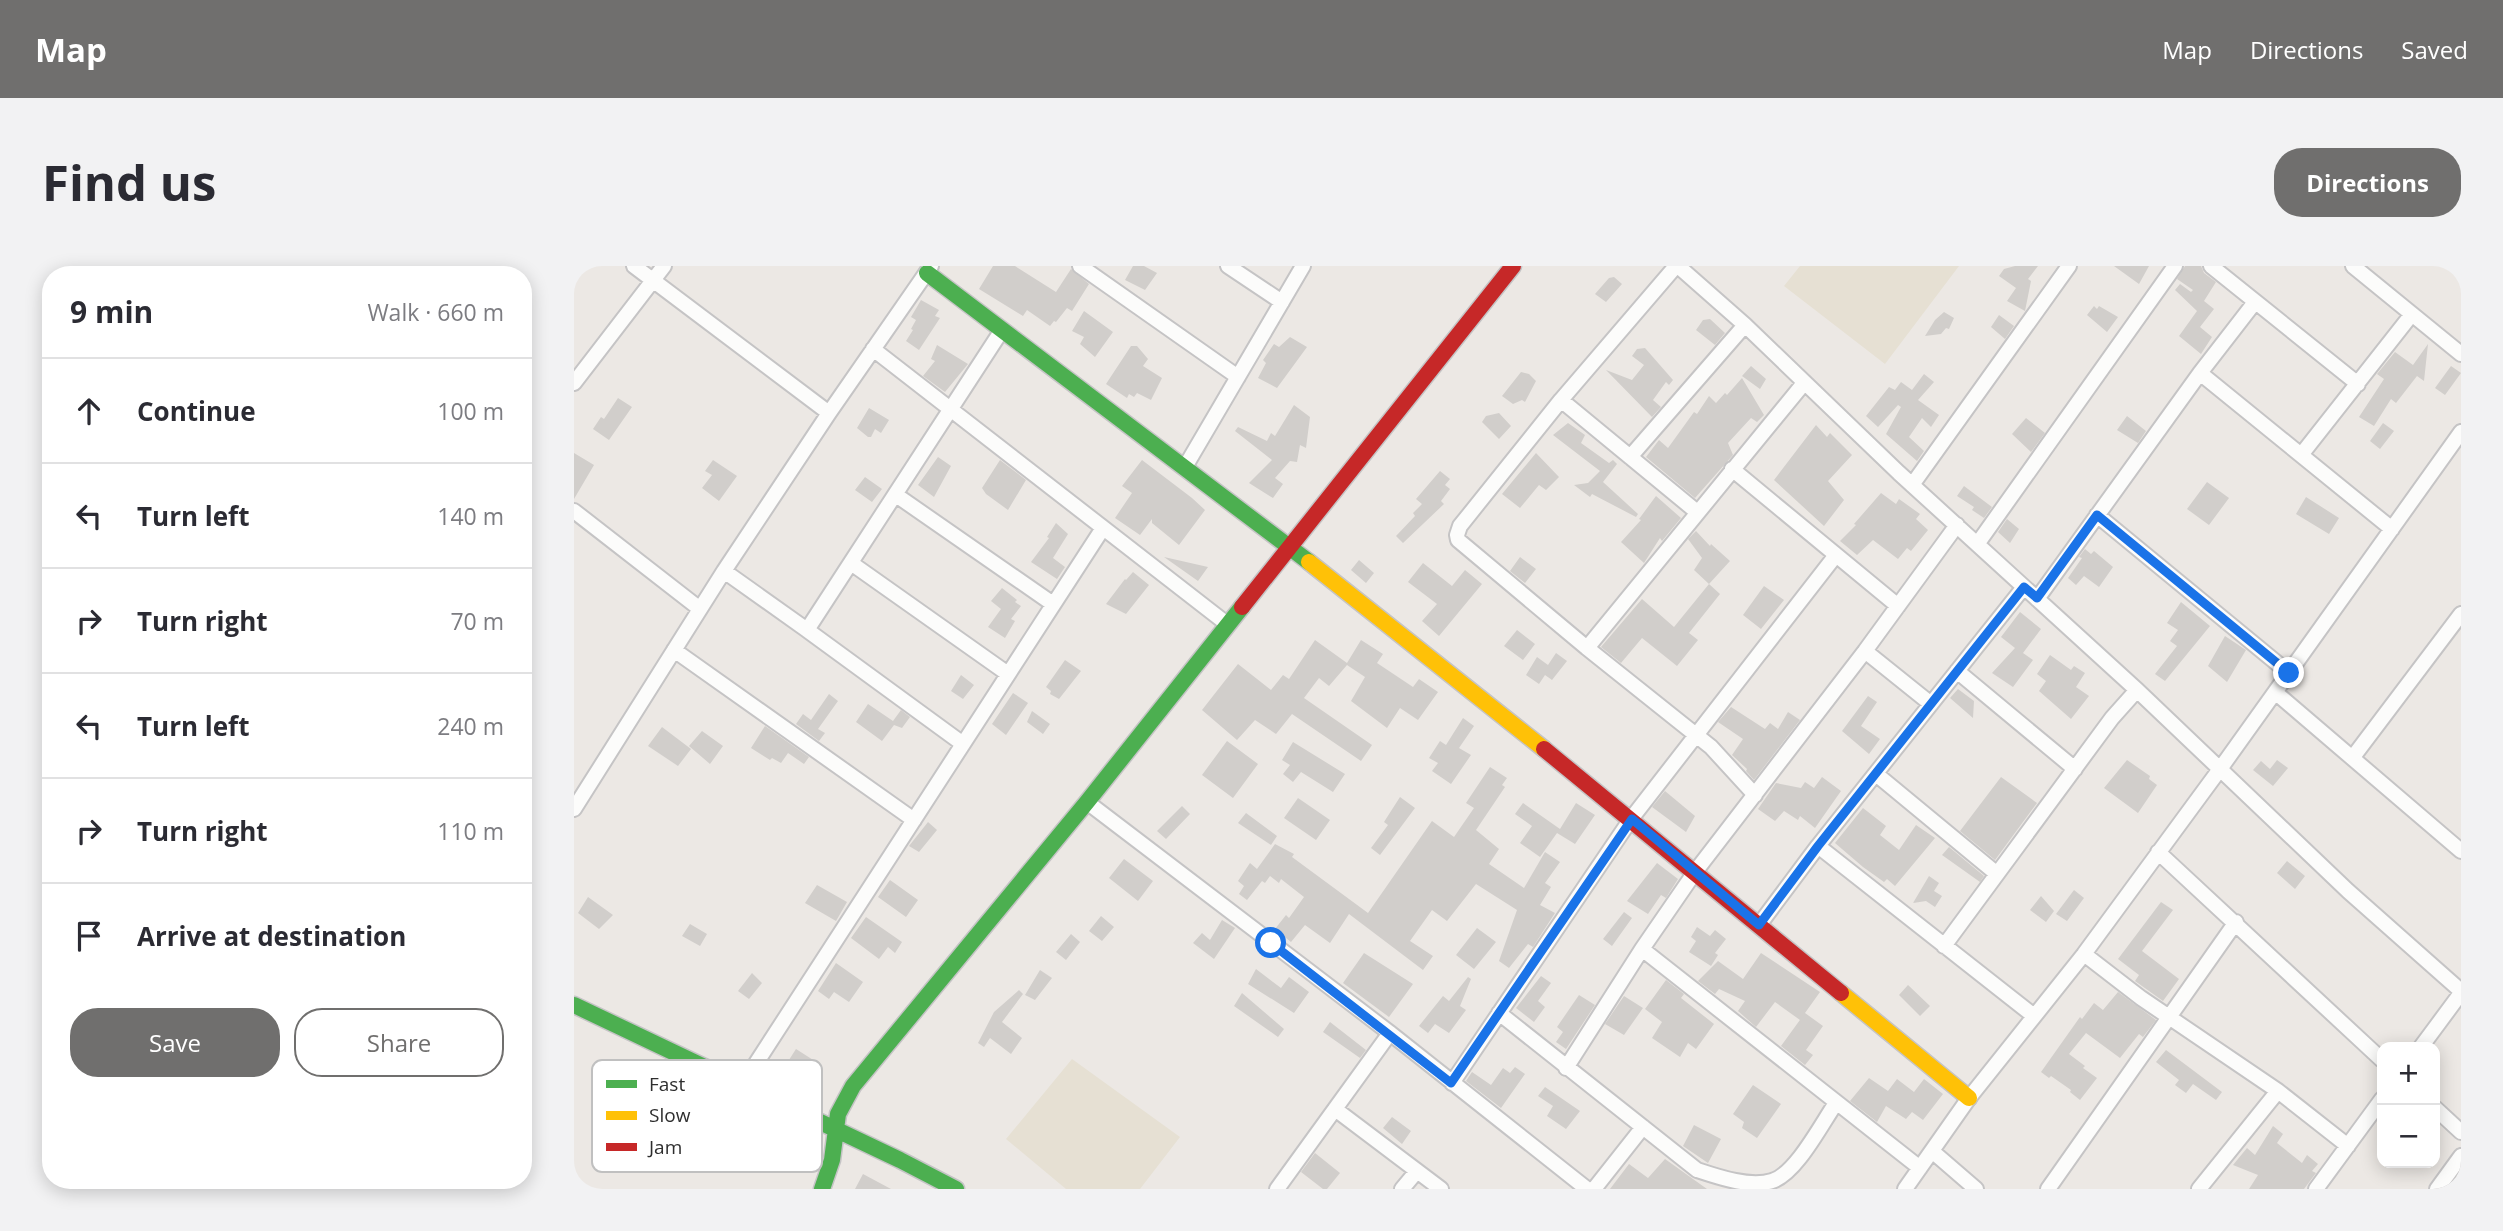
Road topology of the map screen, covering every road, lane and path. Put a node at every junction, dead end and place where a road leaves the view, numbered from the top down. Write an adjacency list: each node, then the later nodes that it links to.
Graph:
1 (634, 266): 13 (street)
2 (664, 266): 13 (street)
3 (1080, 266): 22 (street)
4 (1228, 266): 14 (street)
5 (1303, 266): 14 (street)
6 (1513, 266): 43 (street)
7 (1677, 266): 17 (street); 26 (street)
8 (2069, 266): 34 (street)
9 (2175, 266): 42 (street)
10 (2211, 266): 15 (street)
11 (2353, 266): 16 (street)
12 (929, 270): 18 (street); 19 (street)
13 (653, 281): 23 (street); 28 (street)
14 (1282, 302): 22 (street)
15 (2255, 302): 21 (street); 25 (street)
16 (2412, 314): 20 (street); 25 (street)
17 (1745, 325): 24 (street); 31 (street)
18 (1002, 330): 27 (street); 32 (street)
19 (873, 349): 27 (street); 28 (street)
20 (2461, 354)
21 (2200, 373): 30 (street); 38 (street)
22 (1238, 377): 32 (street)
23 (574, 383)
24 (1804, 383): 33 (street); 34 (street)
25 (2358, 384): 30 (street)
26 (1561, 400): 31 (street); 55 (street)
27 (950, 409): 35 (street); 40 (street)
28 (829, 413): 46 (street)
29 (2461, 432): 41 (street)
30 (2301, 456): 41 (street)
31 (1630, 457): 37 (street)
32 (1185, 467): 43 (street)
33 (1732, 469): 37 (street); 44 (street)
34 (1912, 485): 39 (street)
35 (896, 495): 45 (street); 49 (street)
36 (574, 511): 51 (street)
37 (1697, 512): 55 (street)
38 (2097, 515): 48 (street); 59 (street)
39 (1957, 525): 42 (street); 50 (street)
40 (1103, 528): 49 (street); 53 (street)
41 (2392, 529): 59 (street)
42 (1978, 543): 47 (street)
43 (1289, 546): 53 (street); 73 (street)
44 (1836, 555): 50 (street); 64 (street)
45 (851, 563): 54 (street); 60 (street)
46 (724, 571): 51 (street); 54 (street)
47 (2024, 587): 48 (street); 58 (street)
48 (2037, 598): 61 (street)
49 (1053, 604): 60 (street)
50 (1898, 606): 57 (street)
51 (700, 609): 56 (street)
52 (2461, 614): 66 (street)
53 (1227, 624): 71 (street)
54 (807, 630): 65 (street)
55 (1587, 648): 64 (street)
56 (674, 650): 72 (street); 74 (street)
57 (1864, 651): 63 (street); 70 (street)
58 (1957, 671): 63 (street); 67 (street)
59 (2289, 673): 62 (street)
60 (1008, 674): 65 (street)
61 (2137, 690): 67 (street); 68 (street)
62 (2275, 692): 66 (street); 68 (street)
63 (1931, 704): 69 (street)
64 (1695, 734): 70 (street); 73 (street)
65 (963, 744): 74 (street)
66 (2353, 757): 76 (street)
67 (2075, 769): 79 (street)
68 (2220, 769): 77 (street); 85 (street)
69 (1875, 774): 75 (street); 79 (street)
70 (1755, 795): 78 (street)
71 (1087, 802): 90 (street); 105 (street)
72 (575, 804)
73 (1632, 819): 78 (street); 87 (street)
74 (914, 820): 94 (street)
75 (1818, 846): 81 (street); 82 (street)
76 (2461, 851)
77 (2158, 852): 80 (street); 84 (street)
78 (1695, 872): 81 (street); 83 (street)
79 (1997, 874): 82 (street)
80 (2235, 922): 89 (street); 92 (street)
81 (1759, 925): 98 (street)
82 (1944, 946): 88 (street)
83 (1642, 949): 95 (street); 99 (street)
84 (2084, 954): 88 (street); 89 (street)
85 (2461, 992): 91 (street)
86 (574, 1005): 93 (street)
87 (1499, 1013): 95 (street); 96 (street)
88 (2034, 1016): 98 (street)
89 (2170, 1016): 97 (street); 121 (street)
90 (1390, 1033): 96 (street); 101 (street)
91 (2425, 1042)
92 (2377, 1055)
93 (690, 1060)
94 (758, 1060)
95 (1566, 1068): 104 (street)
96 (1451, 1083): 117 (street)
97 (2278, 1091): 107 (street); 122 (street)
98 (1969, 1098): 108 (street)
99 (1836, 1103): 104 (street); 110 (street)
100 (2378, 1105): 107 (street)
101 (1335, 1109): 111 (street); 114 (street)
102 (2440, 1113): 106 (street)
103 (822, 1123): 105 (street)
104 (1643, 1127): 118 (street)
105 (835, 1129): 112 (street); 113 (street)
106 (2461, 1132)
107 (2348, 1146): 123 (street)
108 (1932, 1151): 110 (street); 120 (street)
109 (2461, 1156): 124 (street)
110 (1920, 1168): 119 (street)
111 (1418, 1171): 115 (street); 116 (street)
112 (821, 1189)
113 (956, 1189)
114 (1277, 1189)
115 (1402, 1189)
116 (1441, 1189)
117 (1587, 1189)
118 (1594, 1189)
119 (1905, 1189)
120 (1976, 1189)
121 (2048, 1189)
122 (2199, 1189)
123 (2316, 1189)
124 (2437, 1189)

